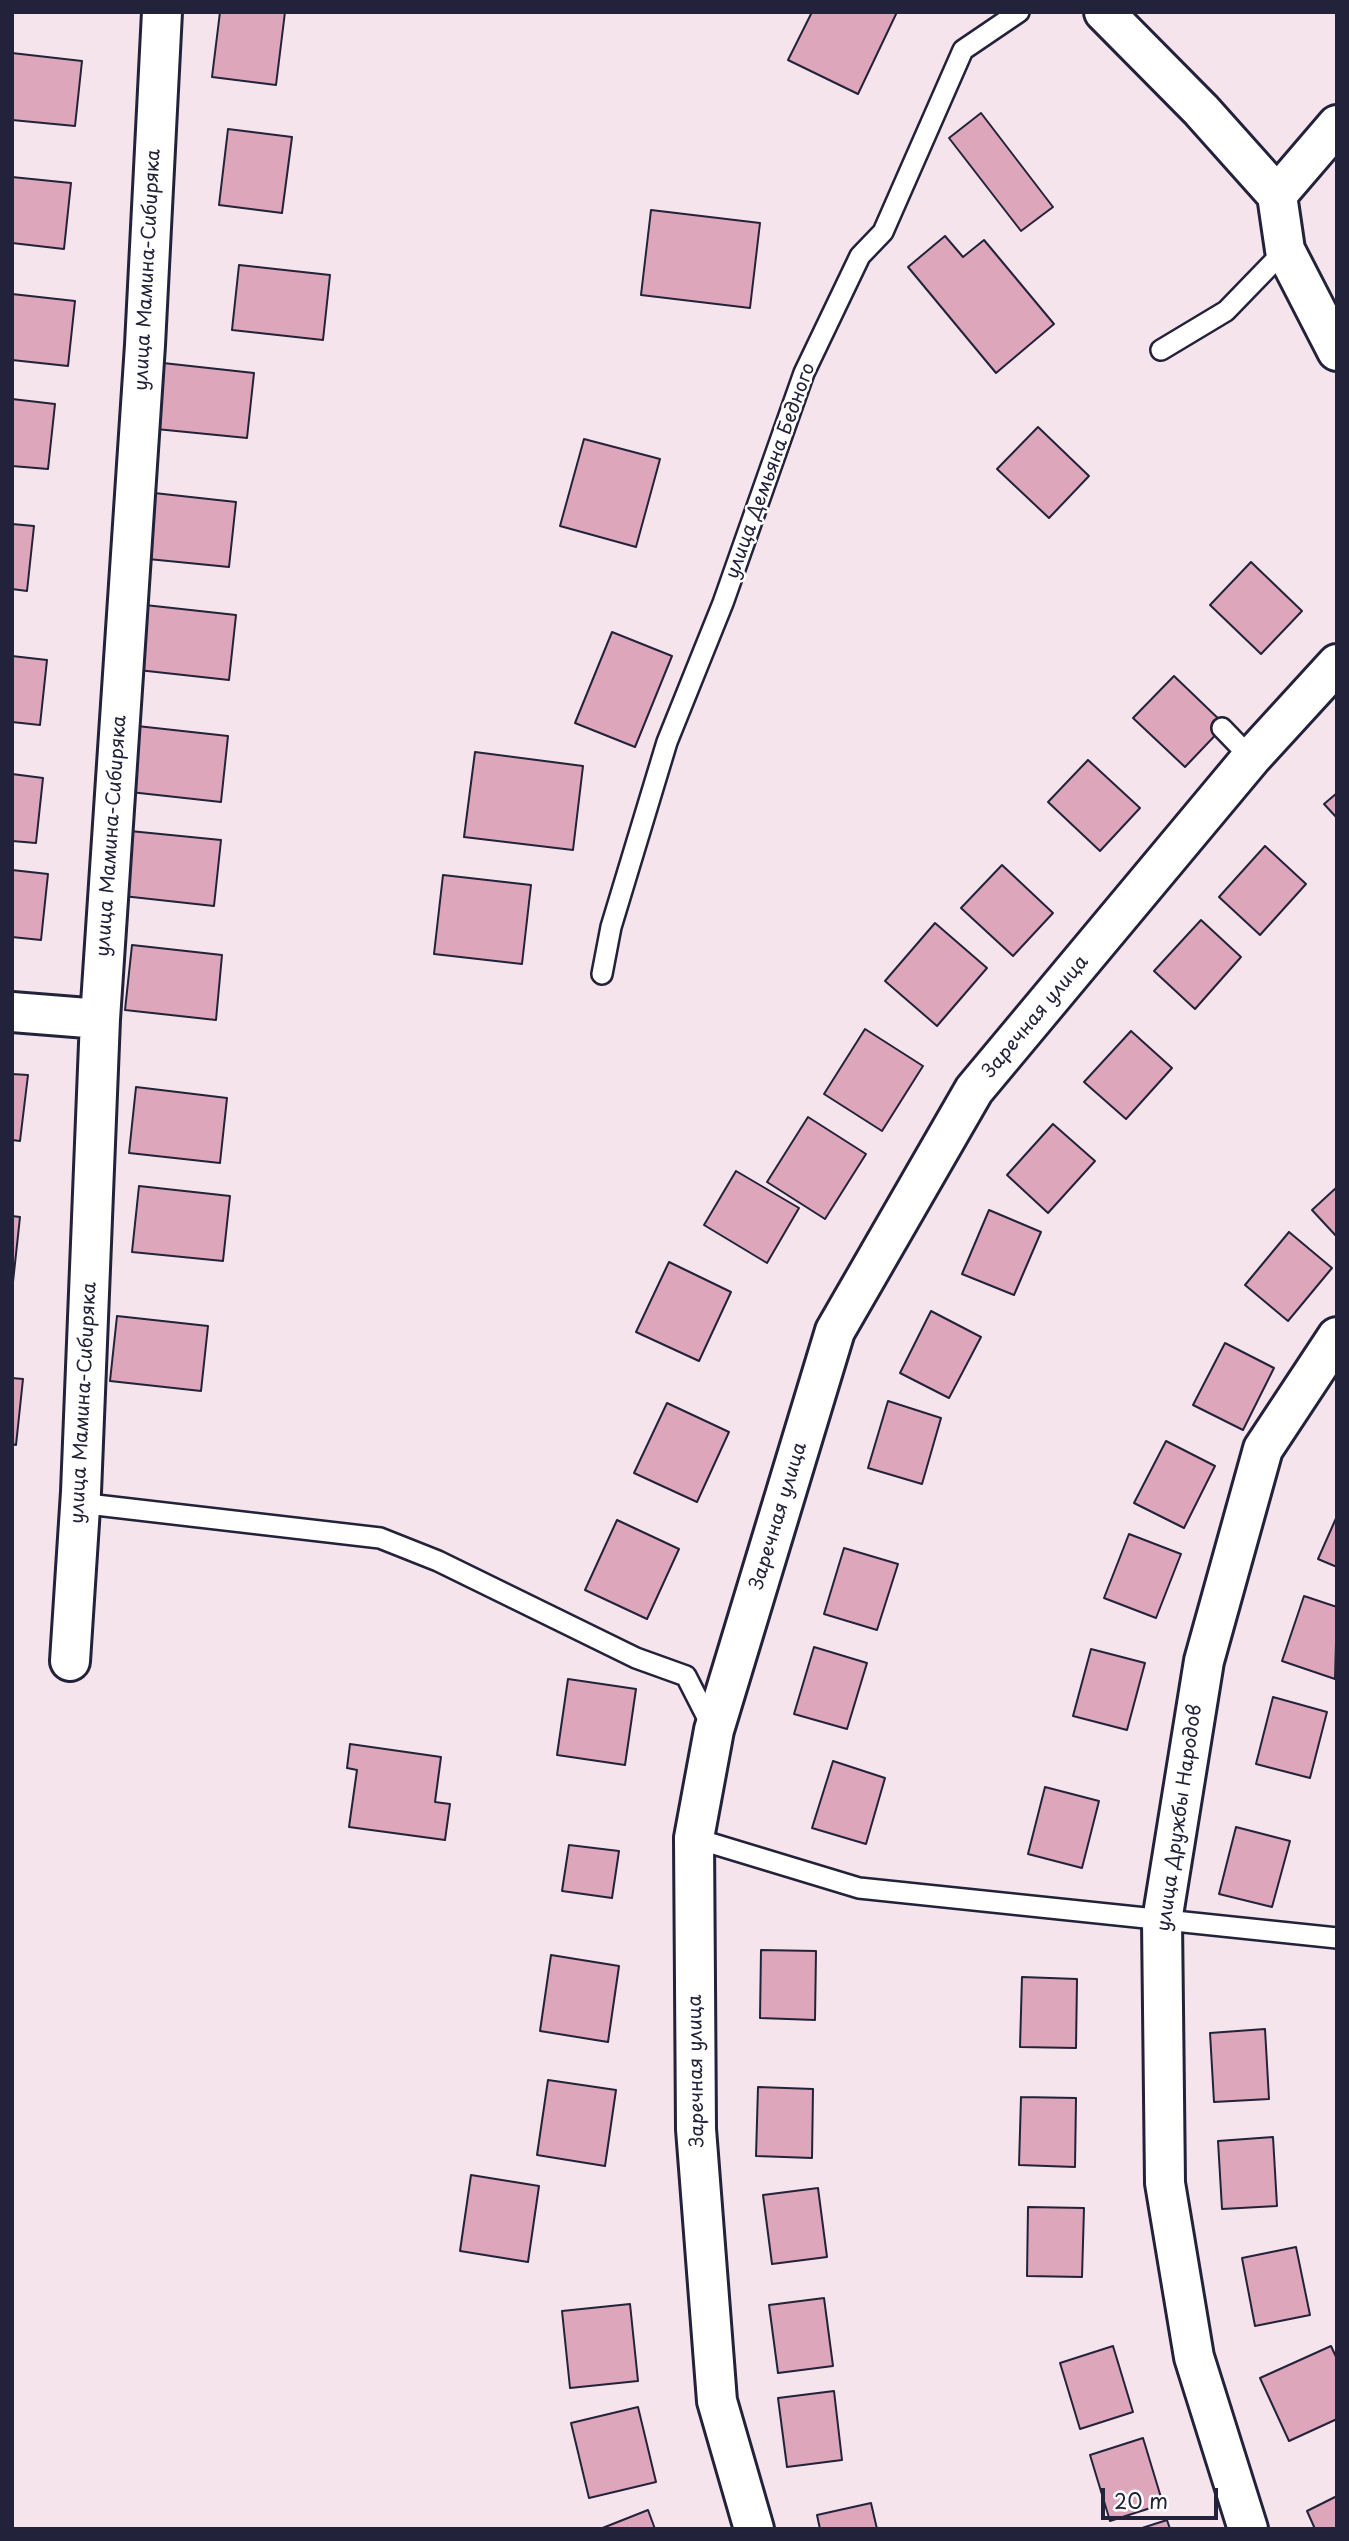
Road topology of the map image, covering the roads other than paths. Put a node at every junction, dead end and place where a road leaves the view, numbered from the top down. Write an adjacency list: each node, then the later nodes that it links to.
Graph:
1 (162, 12): 14 (street, улица Мамина-Сибиряка)
2 (1019, 12): 12 (lane, улица Демьяна Бедного)
3 (1104, 12): 5 (street)
4 (1337, 125): 5 (street)
5 (1277, 195): 6 (street)
6 (1285, 250): 7 (lane); 8 (street)
7 (1161, 350)
8 (1337, 351)
9 (1337, 664): 11 (street, Заречная улица)
10 (1222, 728): 11 (lane)
11 (1251, 758): 18 (street, Заречная улица)
12 (602, 974)
13 (12, 1012): 14 (street)
14 (100, 1019): 16 (street, улица Мамина-Сибиряка)
15 (1337, 1337): 20 (street, улица Дружбы Народов)
16 (81, 1492): 17 (street, улица Мамина-Сибиряка); 18 (lane)
17 (70, 1661)
18 (714, 1730): 19 (street, Заречная улица)
19 (694, 1838): 20 (lane); 22 (street, Заречная улица)
20 (1162, 1921): 21 (lane); 23 (street, улица Дружбы Народов)
21 (1337, 1938)
22 (754, 2529)
23 (1248, 2529)

